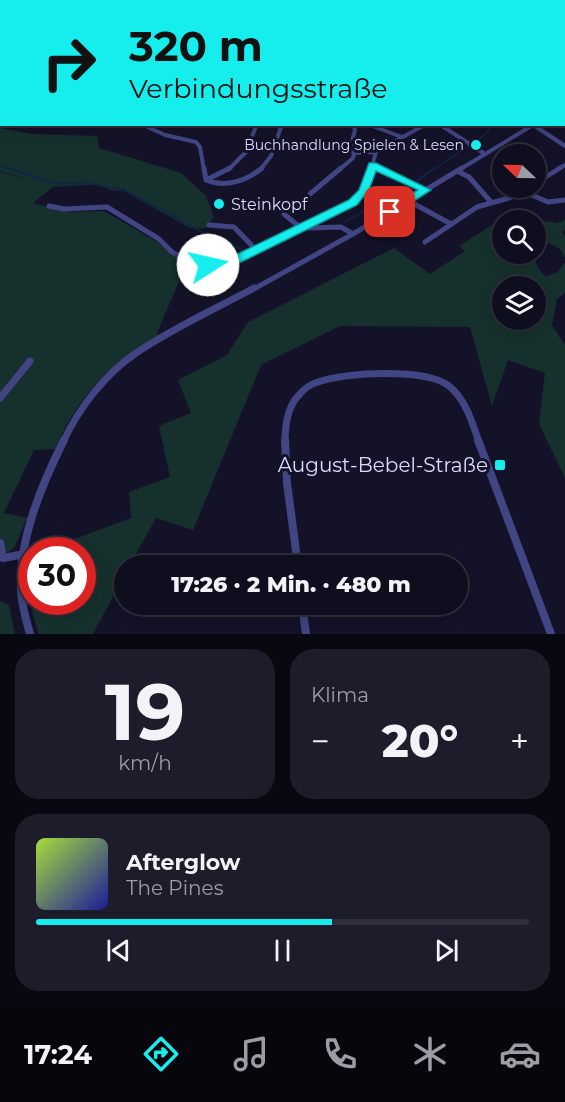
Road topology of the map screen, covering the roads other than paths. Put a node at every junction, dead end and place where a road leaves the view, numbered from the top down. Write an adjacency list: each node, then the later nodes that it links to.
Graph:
1 (145, 126): 19 (street)
2 (256, 126): 19 (street)
3 (281, 126): 19 (street)
4 (354, 126): 13 (street)
5 (373, 126): 10 (street)
6 (422, 126): 10 (street)
7 (441, 126): 14 (street)
8 (531, 126): 14 (street)
9 (535, 126): 11 (street)
10 (402, 137): 12 (street)
11 (565, 146)
12 (376, 152): 13 (street); 15 (street)
13 (354, 153): 21 (street)
14 (485, 154): 17 (street)
15 (372, 165): 20 (street); 31 (street)
16 (565, 165): 18 (street)
17 (457, 171): 20 (street); 26 (street)
18 (546, 177)
19 (206, 180)
20 (426, 190): 25 (street)
21 (310, 194)
22 (509, 198): 26 (street)
23 (538, 198): 24 (street)
24 (565, 200)
25 (409, 201): 29 (street); 32 (street)
26 (491, 202): 29 (street)
27 (49, 206): 34 (street)
28 (285, 214): 31 (street)
29 (451, 224): 33 (street)
30 (209, 225): 34 (street)
31 (303, 229): 32 (street); 34 (street)
32 (353, 234): 37 (street)
33 (425, 242)
34 (257, 250)
35 (30, 361): 36 (street)
36 (0, 398)
37 (30, 537)
38 (0, 543): 39 (street)
39 (18, 555)
40 (297, 555): 45 (street)
41 (26, 615): 43 (street)
42 (303, 615): 44 (street)
43 (30, 634)
44 (306, 634)
45 (551, 634)

